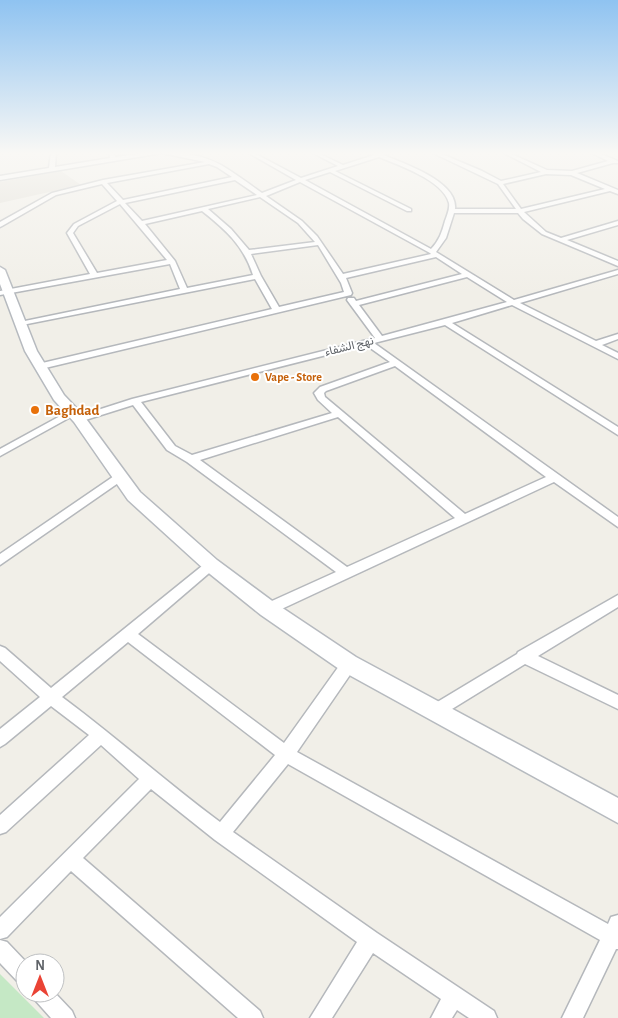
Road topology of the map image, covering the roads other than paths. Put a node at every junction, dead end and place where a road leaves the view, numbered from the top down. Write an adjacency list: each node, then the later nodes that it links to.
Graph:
1 (44, 200): 18 (street)
2 (118, 200): 11 (street)
3 (132, 200): 11 (street)
4 (244, 200): 12 (street)
5 (269, 200): 20 (street)
6 (335, 200): 22 (street)
7 (388, 200): 13 (street)
8 (450, 200): 14 (street)
9 (512, 200): 15 (street)
10 (567, 200): 15 (street)
11 (120, 202): 16 (street); 28 (street)
12 (204, 209): 16 (street); 21 (street)
13 (409, 210)
14 (451, 211): 15 (street); 22 (street)
15 (520, 211): 19 (street)
16 (141, 223): 23 (street)
17 (618, 223): 19 (street)
18 (0, 225)
19 (561, 240): 24 (street)
20 (320, 243): 21 (street); 30 (street)
21 (247, 252): 29 (street)
22 (434, 254): 27 (street); 30 (street)
23 (172, 261): 28 (street); 31 (street)
24 (618, 264)
25 (0, 270): 32 (street)
26 (618, 272): 34 (street, نهج الشفاء)
27 (466, 275): 34 (street); 35 (street)
28 (95, 276): 32 (street)
29 (256, 276): 31 (street); 36 (street)
30 (342, 277): 33 (street)
31 (184, 291): 38 (street)
32 (5, 293): 38 (street)
33 (346, 295): 35 (street); 36 (street)
34 (514, 303): 37 (street, نهج الشفاء); 42 (street)
35 (354, 304): 40 (street)
36 (277, 311): 45 (street)
37 (446, 322): 40 (street, نهج الشفاء); 49 (street)
38 (20, 324): 45 (street)
39 (618, 336): 42 (street)
40 (380, 339): 41 (street, نهج الشفاء)
41 (368, 342): 44 (street); 46 (street, نهج الشفاء)
42 (596, 344): 43 (street)
43 (618, 356)
44 (395, 363): 47 (street); 53 (street)
45 (41, 366): 48 (street)
46 (135, 401): 48 (street, نهج الشفاء); 51 (street)
47 (338, 414): 51 (street); 54 (street)
48 (76, 415): 50 (street, نهج الشفاء); 52 (street)
49 (618, 432)
50 (0, 454)
51 (191, 459): 58 (street)
52 (120, 476): 56 (street); 57 (street)
53 (553, 478): 54 (street); 55 (street)
54 (464, 519): 58 (street)
55 (618, 523)
56 (0, 560)
57 (211, 566): 60 (street); 61 (street)
58 (347, 574): 60 (street)
59 (618, 600): 63 (street)
60 (268, 609): 64 (street)
61 (128, 634): 65 (street); 70 (street)
62 (0, 653): 65 (street)
63 (522, 656): 66 (street); 67 (street)
64 (350, 664): 67 (street); 70 (street)
65 (51, 698): 68 (street); 69 (street)
66 (618, 702)
67 (434, 712): 72 (street)
68 (101, 735): 71 (street); 73 (street)
69 (0, 739)
70 (286, 754): 74 (street); 77 (street)
71 (151, 778): 74 (street); 75 (street)
72 (618, 811)
73 (0, 826)
74 (221, 834): 78 (street)
75 (71, 859): 76 (street); 84 (street)
76 (0, 930)
77 (616, 934): 88 (street)
78 (370, 940): 81 (street); 85 (street)
79 (0, 949): 80 (street)
80 (15, 965)
81 (454, 995): 86 (street); 87 (street)
82 (51, 1003): 83 (street)
83 (65, 1018)
84 (253, 1018)
85 (320, 1018)
86 (441, 1018)
87 (487, 1018)
88 (572, 1018)

